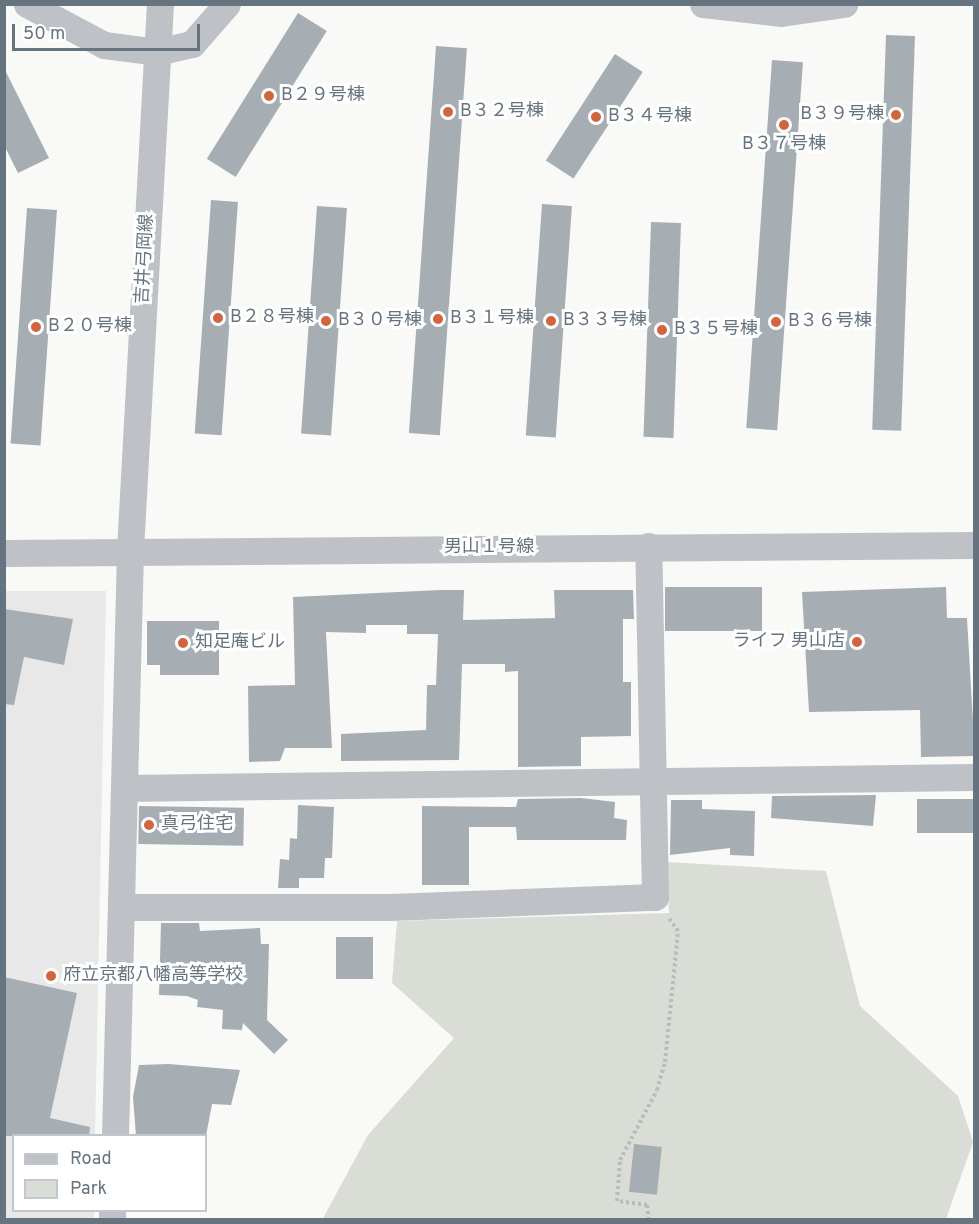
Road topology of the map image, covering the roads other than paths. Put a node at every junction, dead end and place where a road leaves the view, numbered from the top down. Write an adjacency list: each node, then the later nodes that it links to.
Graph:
1 (27, 4): 6 (street)
2 (160, 4): 6 (street, 吉井弓岡線)
3 (227, 4): 6 (street)
4 (703, 4): 5 (street)
5 (844, 4)
6 (157, 52): 9 (street, 吉井弓岡線)
7 (975, 545): 8 (street, 男山１号線)
8 (648, 546): 9 (street, 男山１号線); 12 (street)
9 (130, 550): 10 (street, 男山１号線); 13 (street, 吉井弓岡線)
10 (4, 553)
11 (975, 777): 12 (street)
12 (655, 781): 13 (street); 14 (street)
13 (126, 788): 14 (street, 吉井弓岡線)
14 (122, 907): 15 (street, 吉井弓岡線)
15 (115, 1134)

